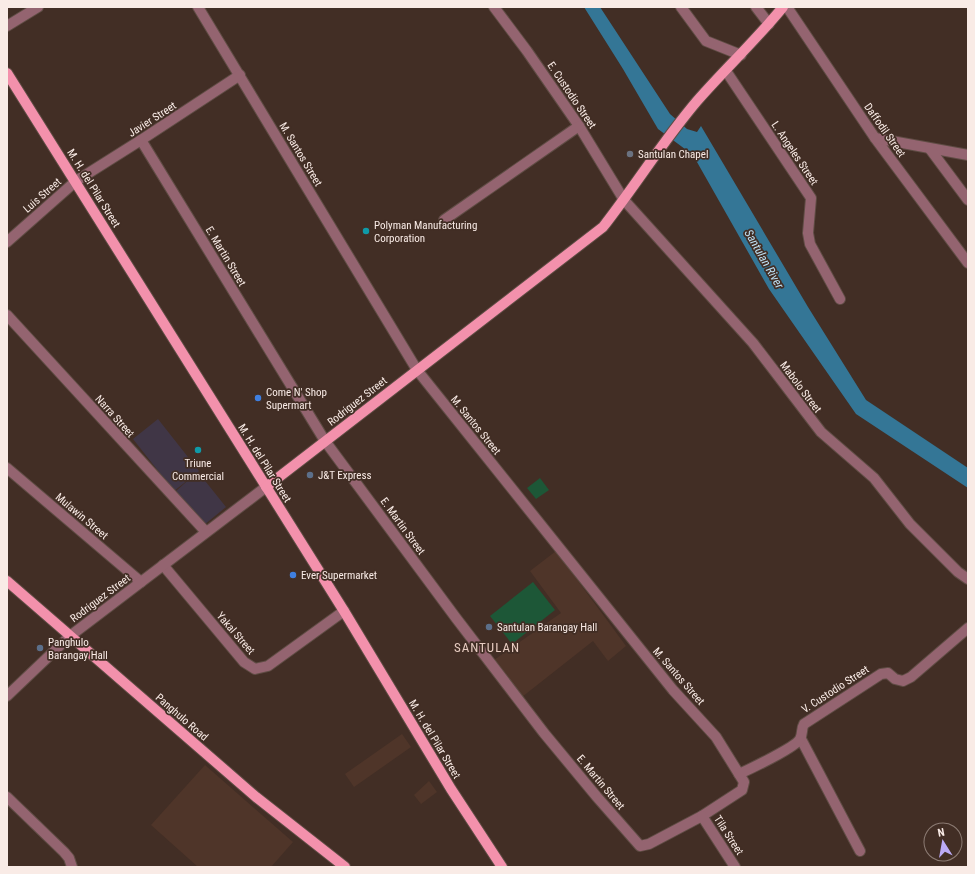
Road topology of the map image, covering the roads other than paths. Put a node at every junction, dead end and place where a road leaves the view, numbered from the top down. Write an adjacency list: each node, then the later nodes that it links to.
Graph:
1 (38, 7): 9 (street)
2 (198, 7): 13 (street, M. Santos Street)
3 (494, 7): 14 (street, E. Custodio Street)
4 (681, 7): 10 (street)
5 (756, 7): 8 (street)
6 (784, 7): 8 (main road, Rodriguez Street)
7 (787, 7): 15 (street, Daffodil Street)
8 (769, 24): 10 (main road, Rodriguez Street)
9 (7, 26)
10 (741, 55): 11 (main road, Rodriguez Street)
11 (726, 71): 20 (main road, Rodriguez Street); 25 (street, L. Angeles Street)
12 (7, 73): 19 (main road, M. H. del Pilar Street)
13 (240, 75): 16 (street, Javier Street); 27 (street, M. Santos Street)
14 (579, 126): 20 (street, E. Custodio Street); 22 (street)
15 (875, 138): 17 (street); 24 (street, Daffodil Street)
16 (141, 140): 19 (street, Javier Street); 28 (street, E. Martin Street)
17 (930, 148): 18 (street); 21 (street)
18 (968, 155)
19 (76, 181): 23 (street, Luis Street); 30 (main road, M. H. del Pilar Street)
20 (624, 200): 27 (main road, Rodriguez Street); 33 (street, Mabolo Street)
21 (968, 200)
22 (444, 220)
23 (7, 242)
24 (968, 263)
25 (840, 299)
26 (7, 315): 31 (street, Narra Street)
27 (417, 370): 28 (main road, Rodriguez Street); 41 (street, M. Santos Street)
28 (325, 442): 30 (main road, Rodriguez Street); 43 (street, E. Martin Street)
29 (7, 468): 35 (street, Mulawin Street)
30 (266, 487): 31 (street, Rodriguez Street); 36 (main road, M. H. del Pilar Street)
31 (206, 532): 32 (street, Rodriguez Street)
32 (163, 565): 35 (street, Rodriguez Street); 36 (street, Yakal Street)
33 (968, 579)
34 (7, 581): 38 (main road, Panghulo Road)
35 (141, 582): 38 (street, Rodriguez Street)
36 (344, 611): 47 (main road, M. H. del Pilar Street)
37 (968, 628): 40 (street, V. Custodio Street)
38 (70, 636): 39 (street, Rodriguez Street); 46 (main road, Panghulo Road)
39 (7, 696)
40 (801, 739): 41 (street); 44 (street)
41 (740, 774): 43 (street)
42 (7, 797): 45 (street)
43 (702, 816): 48 (street, Tila Street)
44 (860, 851)
45 (72, 867)
46 (345, 867)
47 (502, 867)
48 (735, 867)

